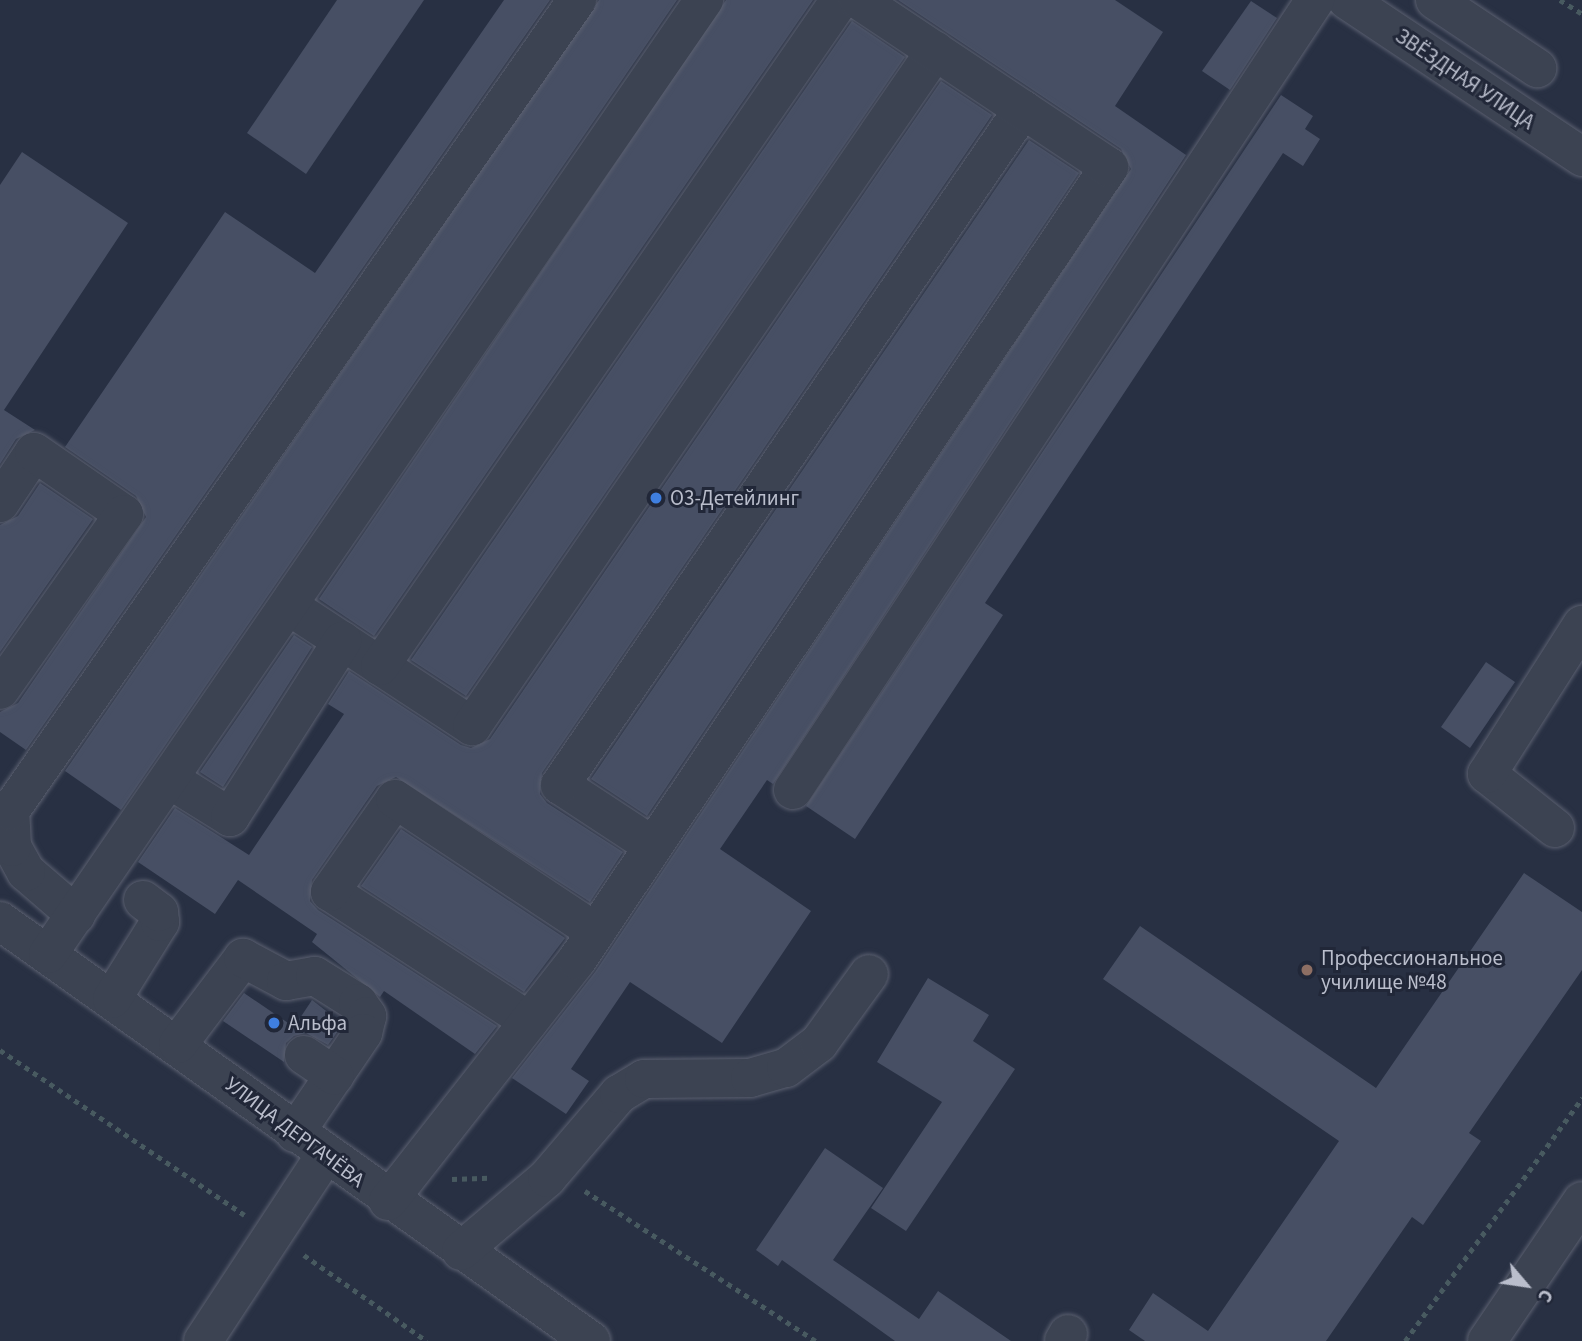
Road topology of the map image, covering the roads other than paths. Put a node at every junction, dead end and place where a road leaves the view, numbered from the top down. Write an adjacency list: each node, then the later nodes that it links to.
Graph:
1 (577, 0): 24 (street)
2 (704, 0): 14 (street)
3 (841, 0): 17 (street)
4 (859, 0): 8 (street)
5 (1315, 0): 20 (street)
6 (1348, 0): 9 (street, ЗВЁЗДНАЯ УЛИЦА)
7 (1451, 10): 9 (street); 10 (street)
8 (935, 51): 11 (street); 17 (street)
9 (1438, 62): 12 (street, ЗВЁЗДНАЯ УЛИЦА)
10 (1537, 68)
11 (1023, 109): 22 (street); 22 (street)
12 (1580, 152)
13 (0, 503): 18 (street)
14 (289, 606): 16 (street); 19 (street)
15 (1582, 625): 21 (street)
16 (342, 641): 17 (street); 19 (street)
17 (380, 666)
18 (0, 690)
19 (169, 779): 24 (street)
20 (793, 790)
21 (1555, 828)
22 (653, 846): 26 (street)
23 (143, 900): 29 (street)
24 (76, 915): 27 (street)
25 (0, 921): 27 (street, УЛИЦА ДЕРГАЧЁВА)
26 (596, 932): 30 (street); 30 (street)
27 (48, 954): 29 (street, УЛИЦА ДЕРГАЧЁВА)
28 (869, 974): 35 (street)
29 (112, 999): 31 (street, УЛИЦА ДЕРГАЧЁВА)
30 (529, 1021): 33 (street)
31 (177, 1044): 32 (street, УЛИЦА ДЕРГАЧЁВА); 32 (street)
32 (310, 1144): 33 (street, УЛИЦА ДЕРГАЧЁВА); 36 (street)
33 (388, 1201): 35 (street, УЛИЦА ДЕРГАЧЁВА)
34 (1582, 1201): 38 (street)
35 (461, 1251): 37 (street, УЛИЦА ДЕРГАЧЁВА)
36 (203, 1341)
37 (591, 1341)
38 (1488, 1341)

